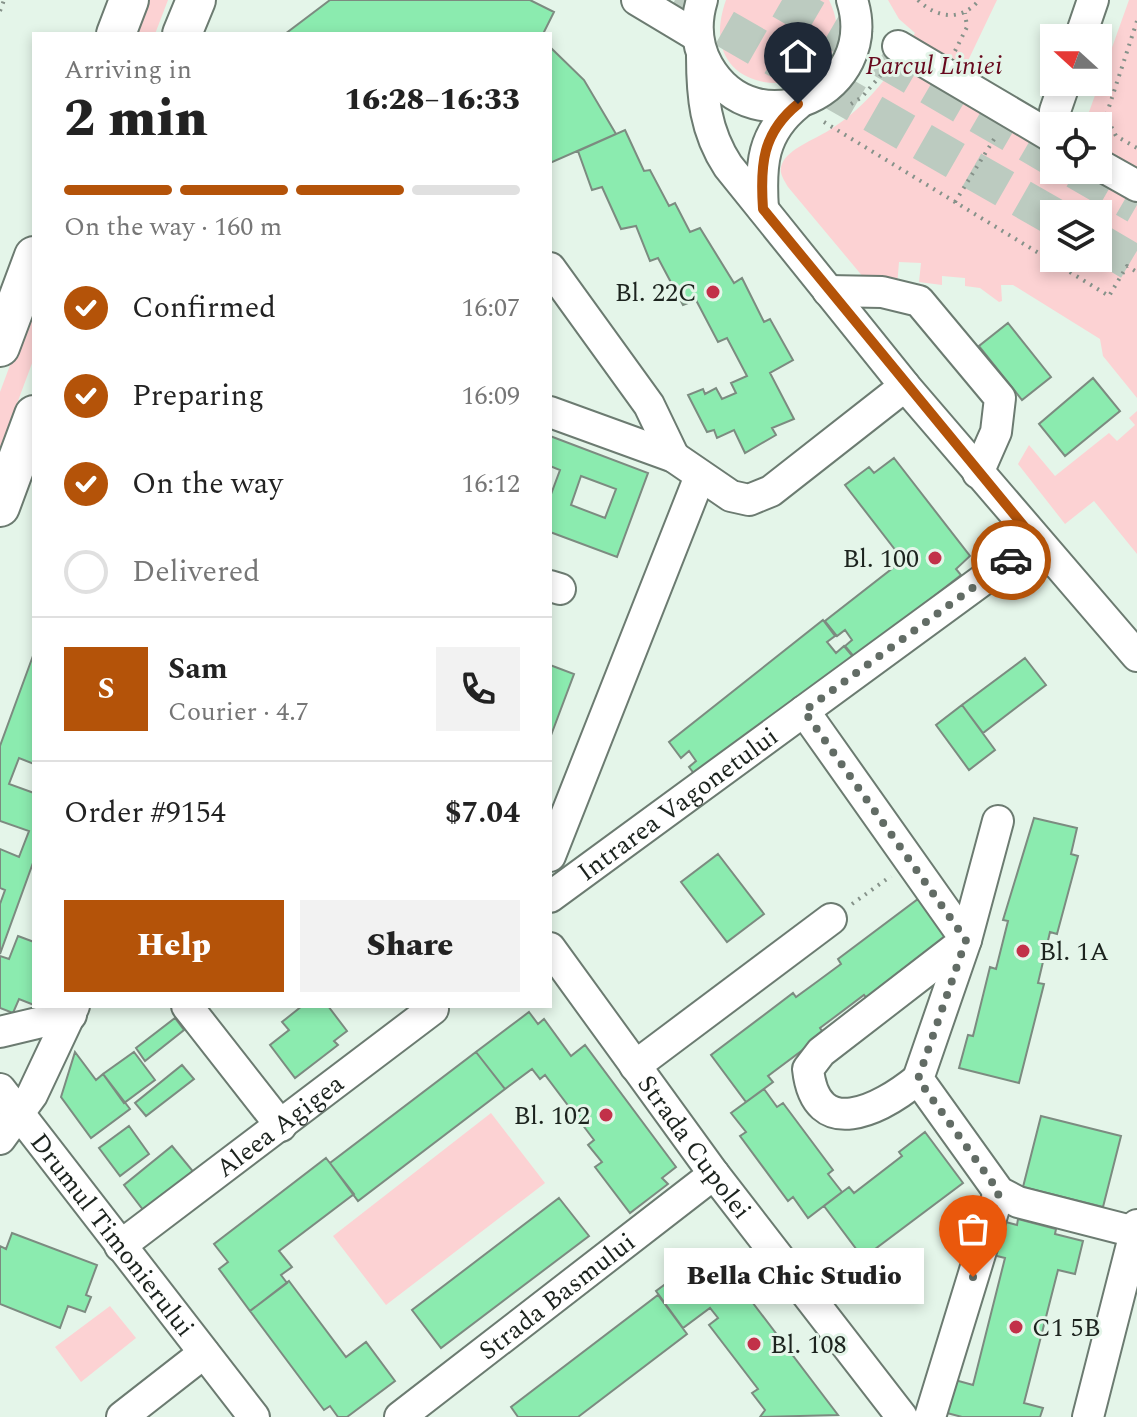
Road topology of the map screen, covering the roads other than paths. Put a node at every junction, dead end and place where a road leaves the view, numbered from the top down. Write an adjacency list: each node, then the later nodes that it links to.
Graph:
1 (129, 0): 7 (main road)
2 (637, 0): 8 (street)
3 (702, 0): 8 (street)
4 (852, 0): 10 (street)
5 (1093, 0): 6 (street)
6 (1085, 24)
7 (117, 32)
8 (700, 46): 10 (street); 14 (street)
9 (898, 46): 11 (street)
10 (798, 104): 14 (street)
11 (1040, 118)
12 (1112, 172): 13 (street)
13 (1137, 186)
14 (763, 209): 17 (street)
15 (32, 261): 18 (main road)
16 (552, 271): 22 (street)
17 (828, 291): 19 (street); 23 (street)
18 (0, 347)
19 (905, 386): 23 (street); 24 (street)
20 (552, 413): 22 (street)
21 (32, 420): 25 (main road)
22 (674, 457): 24 (street)
23 (978, 473): 26 (street)
24 (700, 476): 30 (street)
25 (0, 507)
26 (1036, 541): 27 (street); 28 (street, Intrarea Vagonetului)
27 (1137, 656)
28 (804, 711): 31 (street, Intrarea Vagonetului); 33 (street)
29 (998, 821): 33 (street)
30 (552, 851)
31 (552, 896)
32 (831, 919): 39 (street)
33 (966, 940): 40 (street); 40 (street)
34 (552, 951): 39 (street, Strada Cupolei)
35 (189, 1008): 43 (street)
36 (428, 1008): 43 (street, Aleea Agigea)
37 (73, 1011): 38 (street); 42 (street)
38 (0, 1032)
39 (635, 1066): 45 (street, Strada Cupolei)
40 (918, 1079): 46 (street)
41 (0, 1089): 42 (street, Drumul Timonierului)
42 (20, 1115): 44 (street); 48 (street, Drumul Timonierului)
43 (281, 1126): 48 (street, Aleea Agigea)
44 (0, 1139)
45 (714, 1174): 52 (street, Strada Basmului); 53 (street, Strada Cupolei)
46 (999, 1192): 47 (street); 53 (street)
47 (1136, 1228): 54 (street)
48 (120, 1246): 49 (street, Drumul Timonierului)
49 (204, 1353): 50 (street, Drumul Timonierului); 51 (street, Drumul Timonierului)
50 (122, 1417)
51 (254, 1417)
52 (400, 1417)
53 (908, 1417)
54 (1088, 1417)

